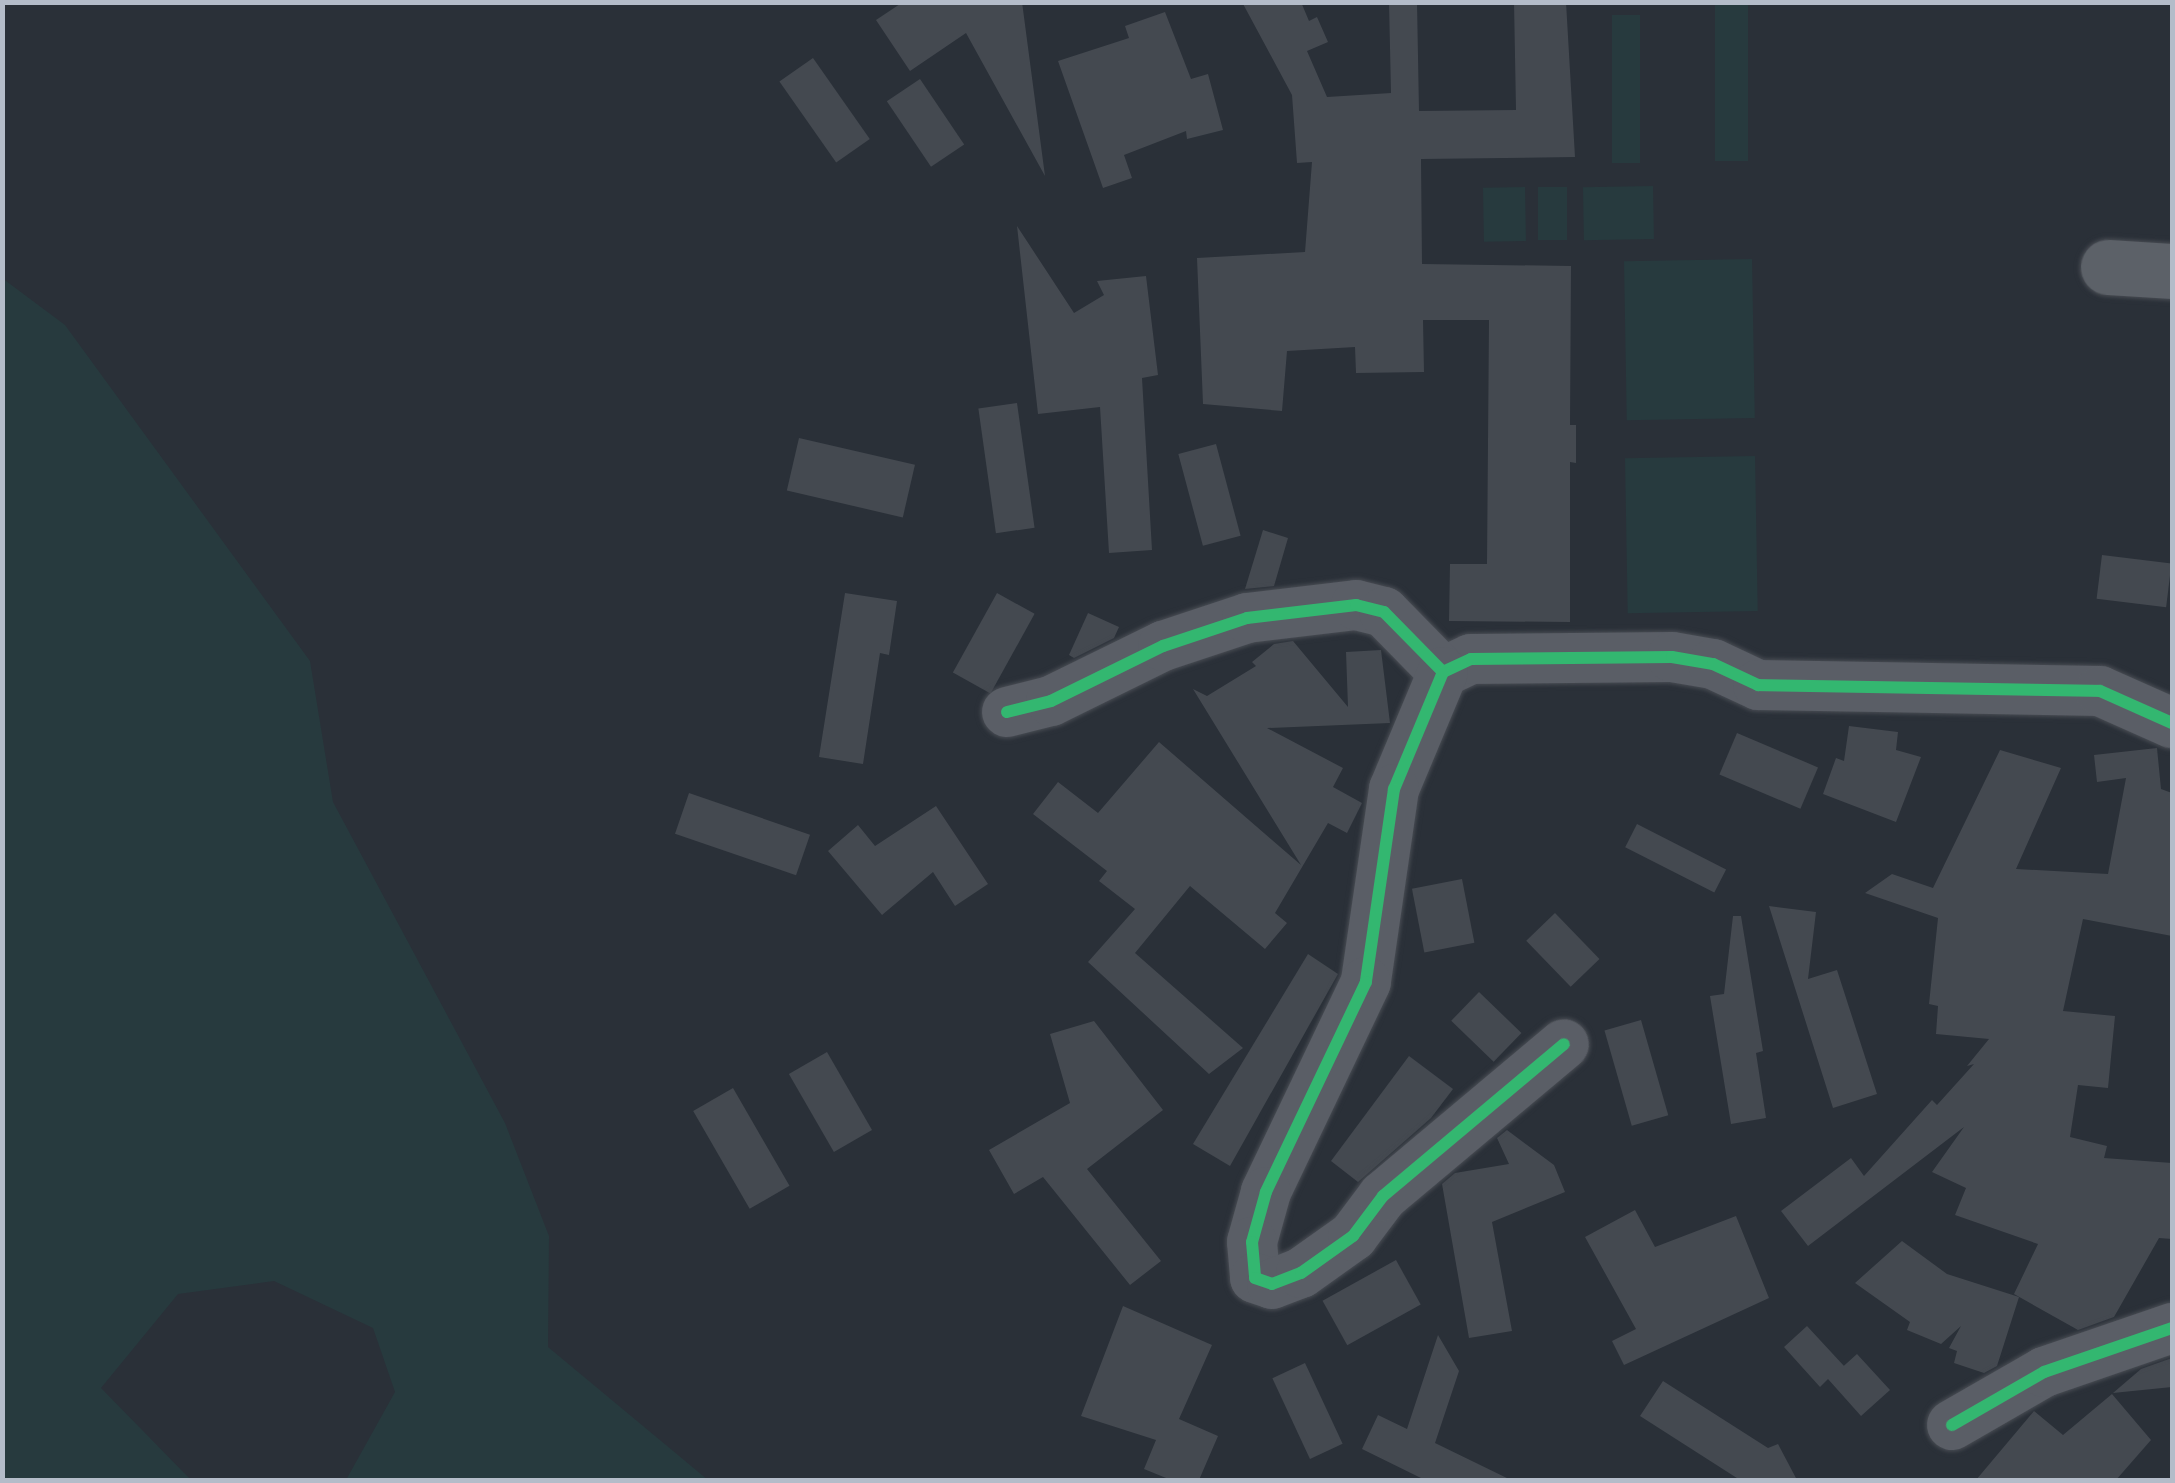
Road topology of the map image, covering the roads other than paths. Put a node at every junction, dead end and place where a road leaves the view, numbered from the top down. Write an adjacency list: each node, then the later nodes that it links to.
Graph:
1 (2108, 267): 2 (main road)
2 (2172, 271)
3 (1443, 672): 4 (street); 5 (street); 6 (street)
4 (1007, 712)
5 (2172, 722)
6 (1564, 1044)
7 (2172, 1328): 8 (street)
8 (1952, 1425)

